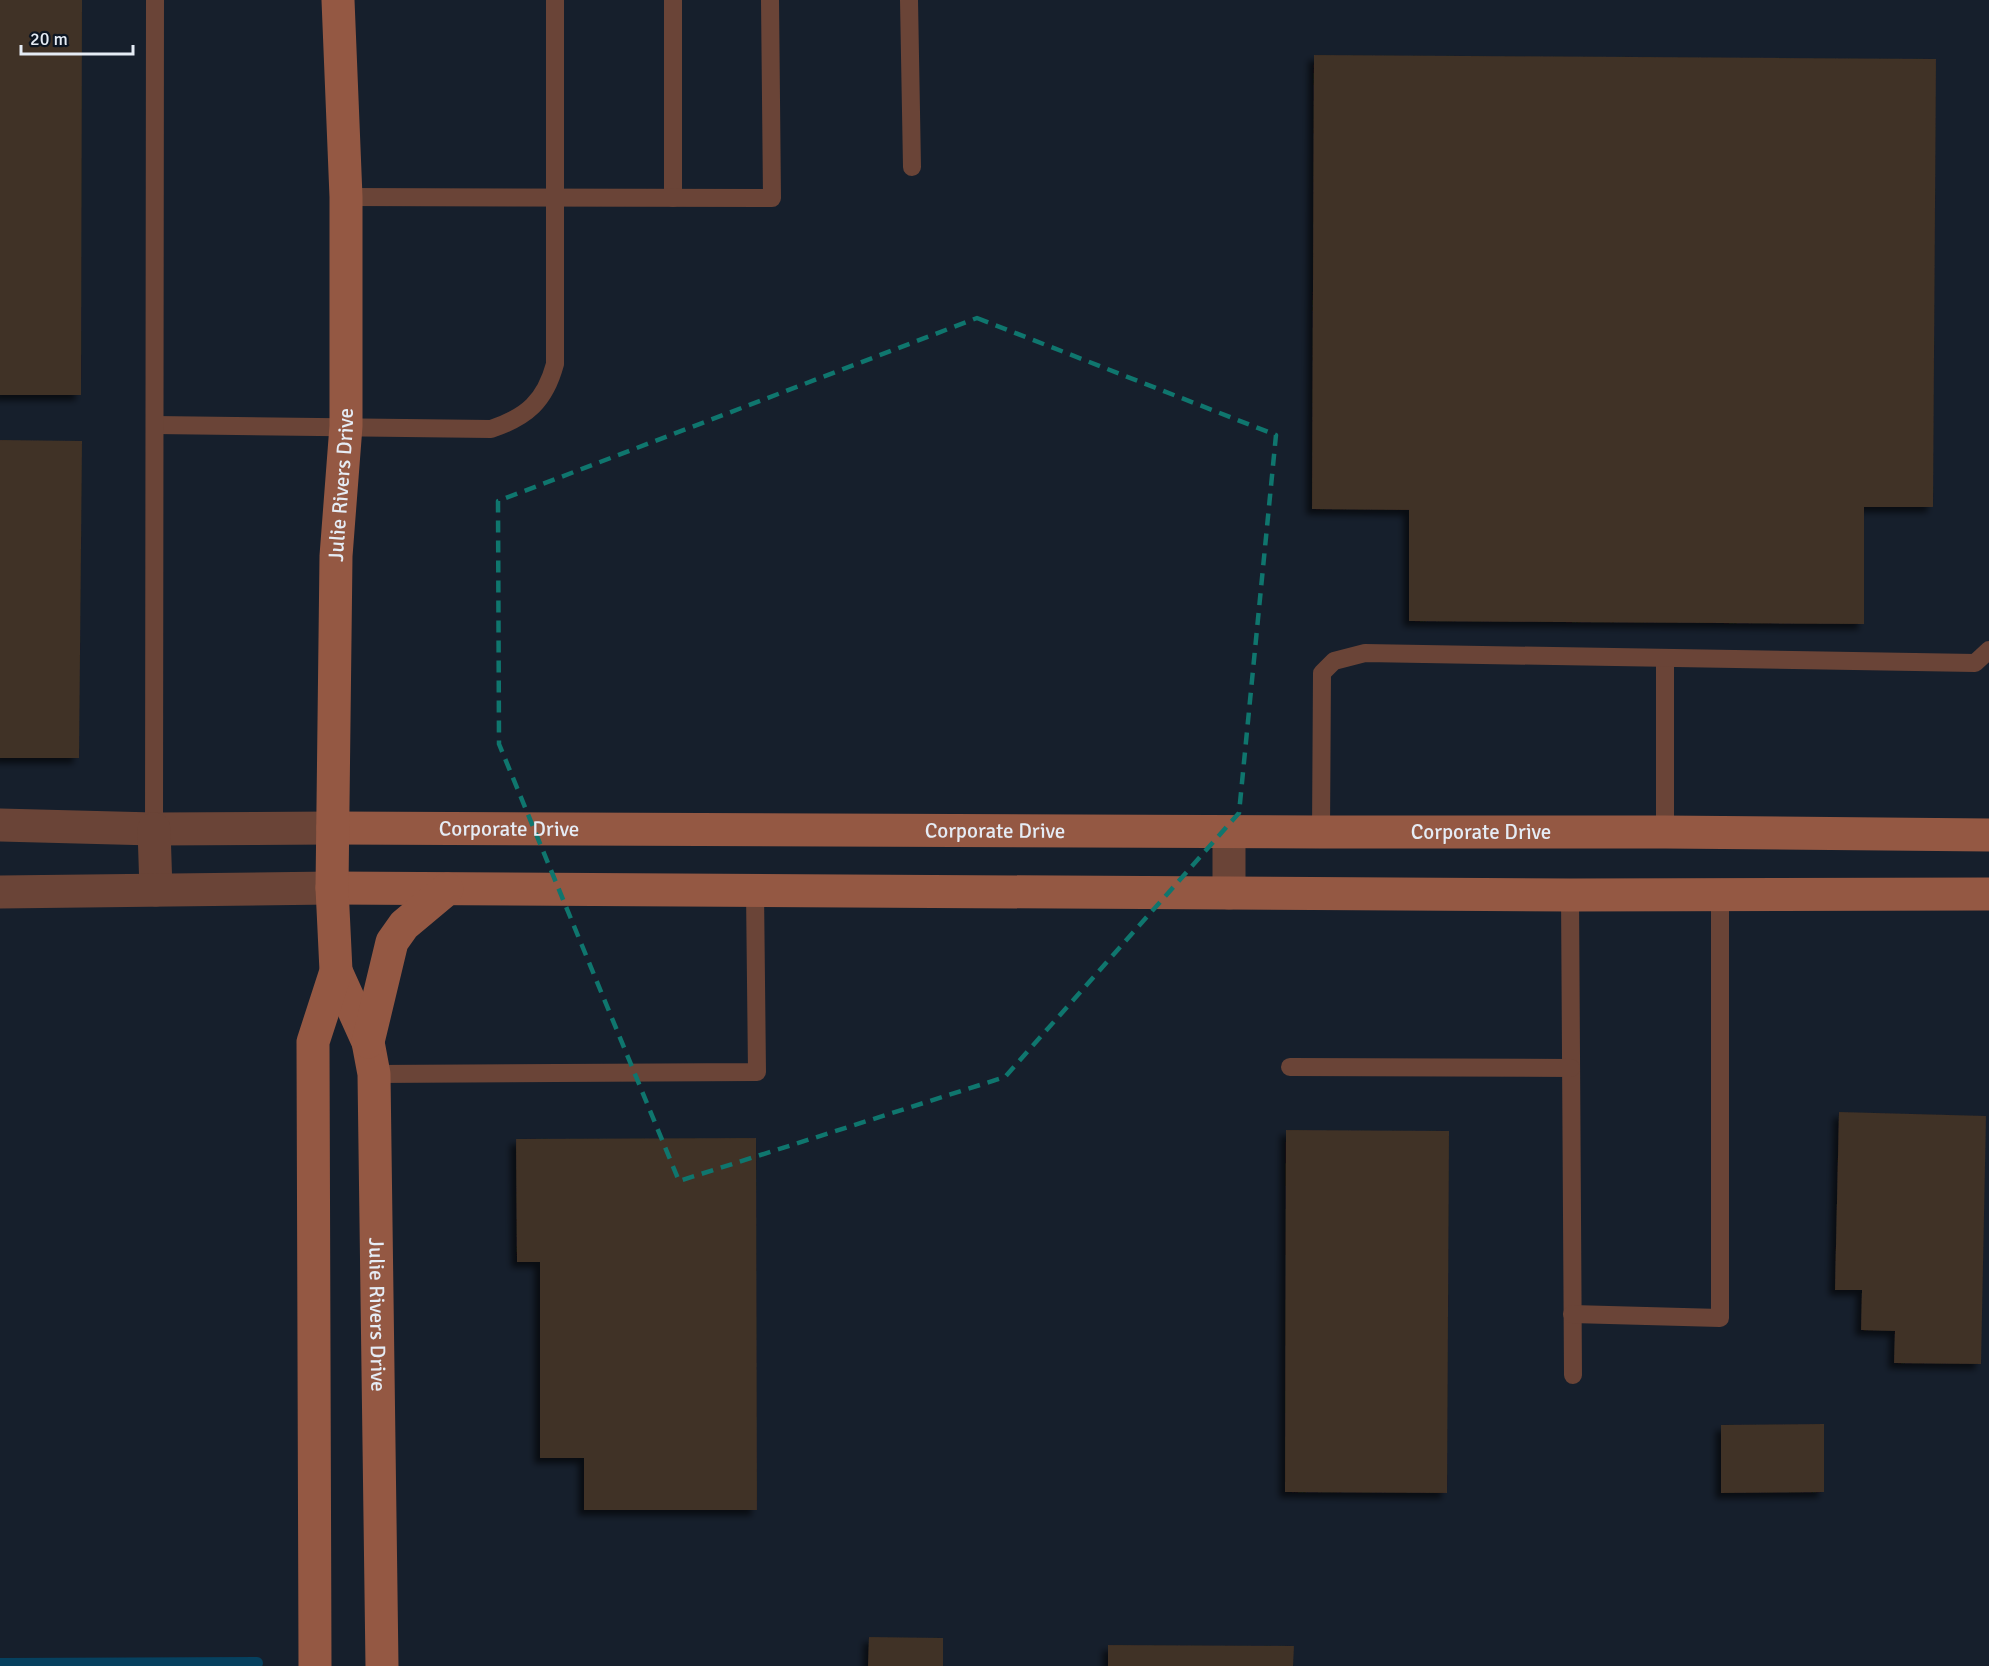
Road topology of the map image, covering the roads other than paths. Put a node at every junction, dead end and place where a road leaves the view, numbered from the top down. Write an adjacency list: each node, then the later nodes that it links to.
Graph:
1 (155, 0): 11 (lane)
2 (338, 0): 8 (street, Julie Rivers Drive)
3 (555, 0): 9 (lane)
4 (673, 0): 10 (lane)
5 (770, 0): 10 (lane)
6 (909, 0): 7 (lane)
7 (912, 167)
8 (346, 197): 9 (lane); 12 (street, Julie Rivers Drive)
9 (554, 197): 10 (lane); 12 (lane)
10 (673, 198)
11 (155, 425): 12 (lane); 16 (lane)
12 (346, 426): 17 (street, Julie Rivers Drive)
13 (1989, 650): 14 (lane)
14 (1665, 658): 19 (lane); 20 (lane)
15 (0, 825): 16 (street, Corporate Drive)
16 (154, 828): 17 (street, Corporate Drive); 24 (street)
17 (333, 828): 18 (street, Corporate Drive); 22 (street, Julie Rivers Drive)
18 (1229, 832): 19 (street, Corporate Drive); 27 (street)
19 (1321, 832): 20 (street, Corporate Drive)
20 (1665, 832): 21 (street, Corporate Drive)
21 (1989, 835)
22 (332, 888): 23 (street); 24 (street); 31 (street, Julie Rivers Drive)
23 (447, 889): 26 (street); 32 (street)
24 (156, 890): 25 (street)
25 (0, 891)
26 (755, 891): 27 (street); 35 (lane)
27 (1229, 893): 29 (street)
28 (1989, 894): 30 (street)
29 (1569, 895): 30 (street); 34 (lane)
30 (1720, 895): 36 (lane)
31 (336, 971): 32 (street, Julie Rivers Drive); 38 (street, Julie Rivers Drive)
32 (368, 1042): 35 (street, Julie Rivers Drive)
33 (1290, 1067): 34 (lane)
34 (1571, 1068): 36 (lane)
35 (374, 1074): 39 (street, Julie Rivers Drive)
36 (1572, 1314): 37 (lane)
37 (1573, 1375)
38 (315, 1666)
39 (382, 1666)

